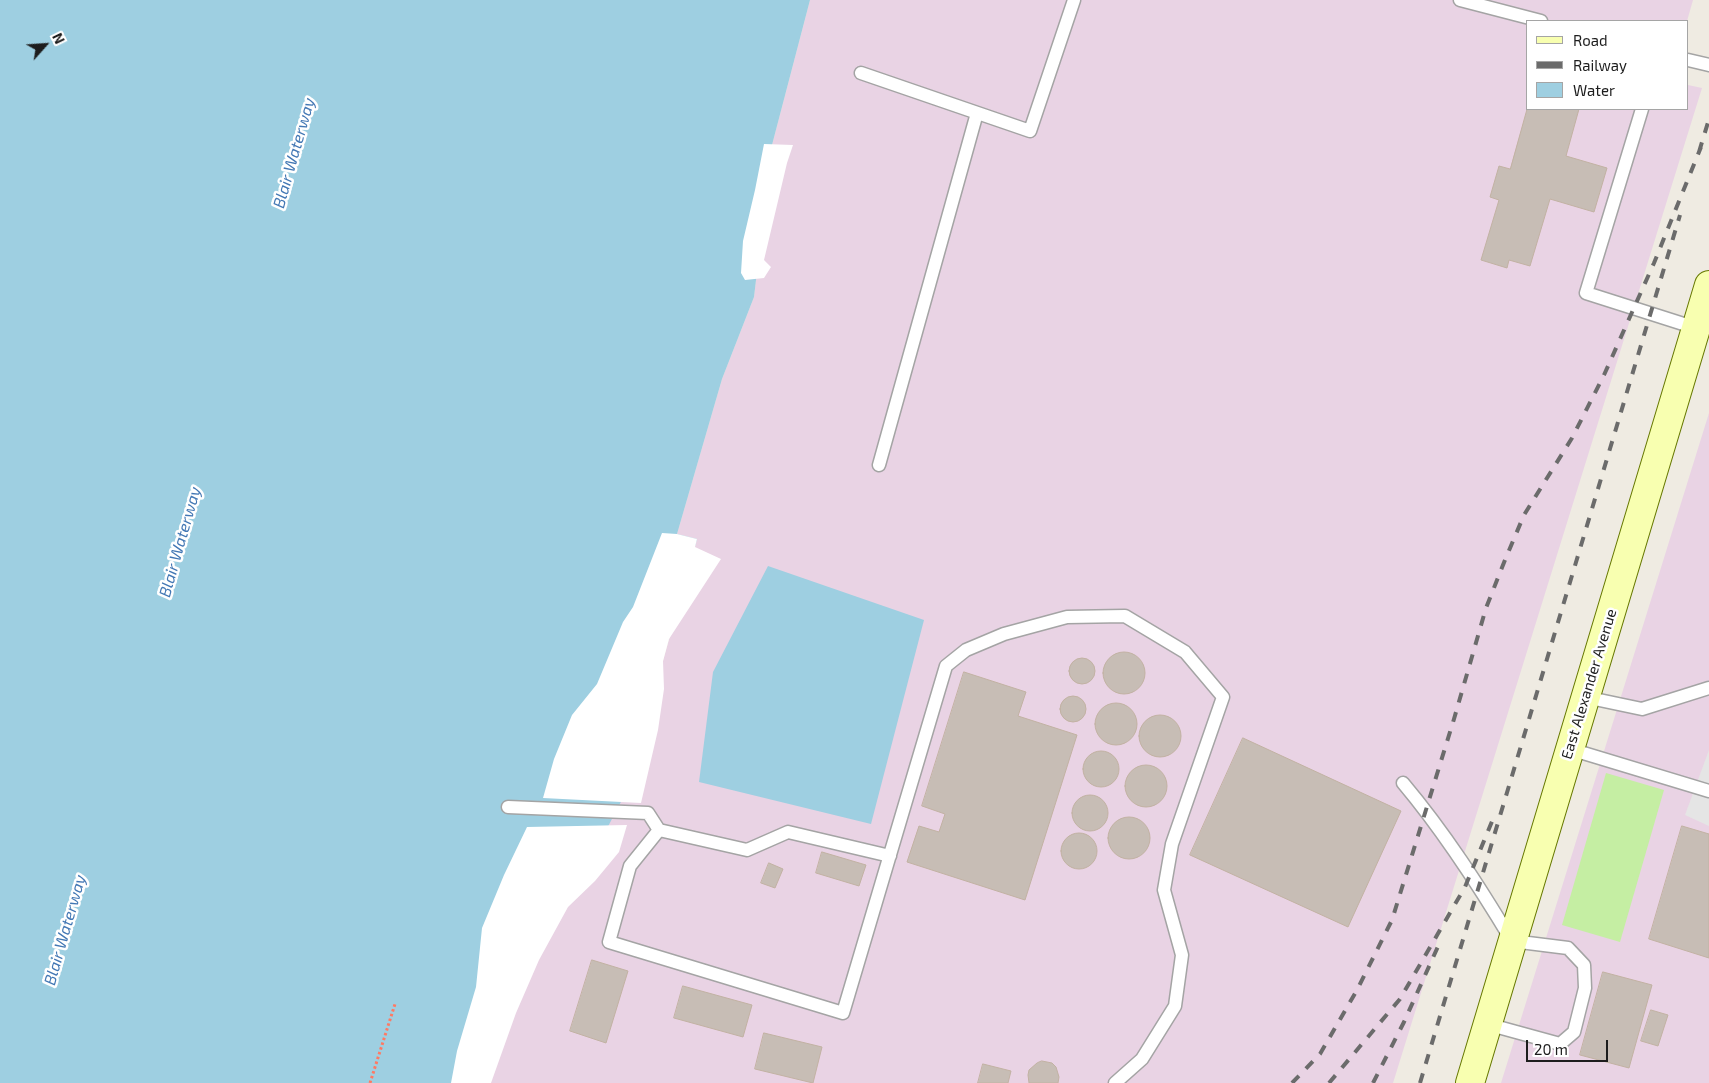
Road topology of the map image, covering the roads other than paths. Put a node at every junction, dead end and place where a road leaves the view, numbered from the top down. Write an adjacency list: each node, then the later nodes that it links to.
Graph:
1 (1074, 0): 8 (lane)
2 (1460, 0): 3 (lane)
3 (1537, 20)
4 (1689, 60): 5 (lane)
5 (1709, 65)
6 (861, 73): 8 (lane)
7 (1642, 110): 10 (lane)
8 (976, 113): 11 (lane)
9 (1709, 285): 10 (street, East Alexander Avenue)
10 (1696, 328): 13 (street, East Alexander Avenue)
11 (879, 465)
12 (1709, 688): 13 (lane)
13 (1584, 697): 14 (street, East Alexander Avenue)
14 (1570, 749): 16 (lane); 20 (street, East Alexander Avenue)
15 (1403, 783): 20 (lane)
16 (1709, 791)
17 (508, 807): 18 (lane)
18 (659, 830): 19 (lane); 19 (lane)
19 (890, 856): 22 (lane)
20 (1512, 941): 21 (street, East Alexander Avenue); 21 (lane)
21 (1487, 1024): 23 (street, East Alexander Avenue)
22 (1115, 1083)
23 (1470, 1083)

